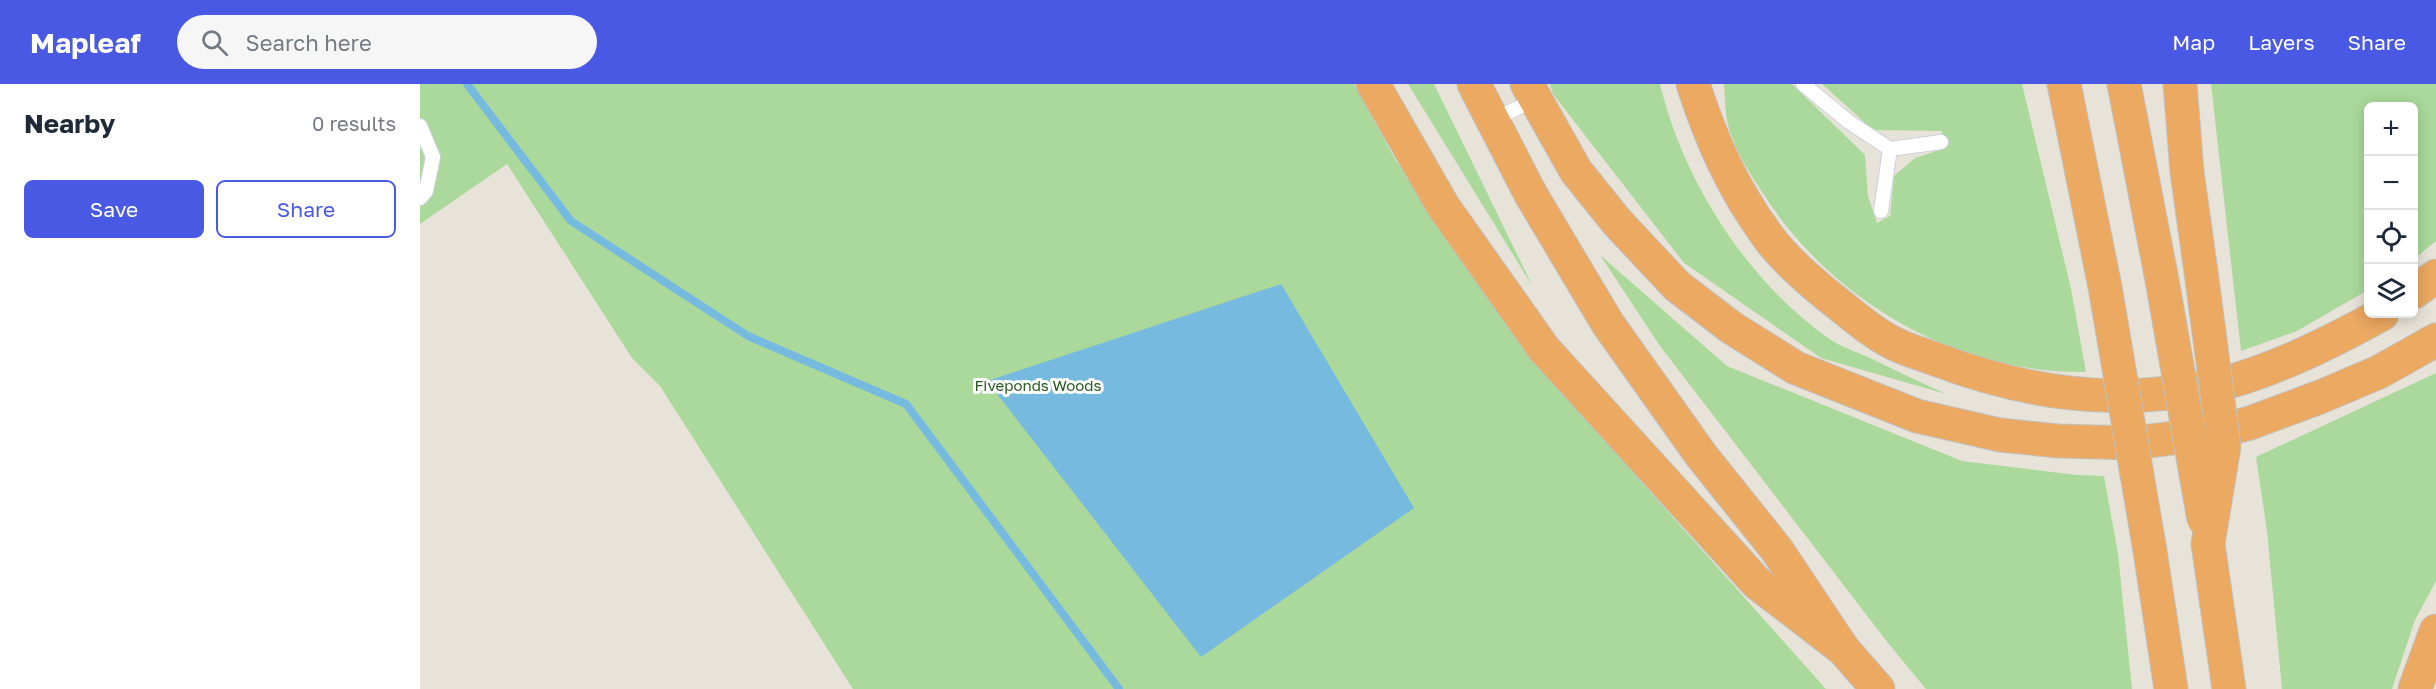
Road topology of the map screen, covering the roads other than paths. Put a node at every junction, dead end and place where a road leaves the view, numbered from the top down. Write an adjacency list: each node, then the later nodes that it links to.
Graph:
1 (1373, 84): 23 (highway)
2 (1474, 84): 9 (highway)
3 (1693, 84): 19 (highway)
4 (1803, 84): 12 (lane)
5 (2064, 84): 25 (highway, bridge)
6 (2124, 84): 21 (highway, bridge)
7 (2180, 84): 21 (highway, bridge)
8 (1531, 92): 9 (lane); 20 (highway)
9 (1492, 121): 23 (highway)
10 (420, 126): 13 (lane)
11 (1941, 142): 12 (lane)
12 (1890, 149): 14 (lane)
13 (420, 198)
14 (1881, 211)
15 (2436, 276): 16 (highway)
16 (2418, 289)
17 (2375, 318): 19 (highway)
18 (2436, 340): 20 (highway)
19 (2210, 387): 20 (lane)
20 (2220, 431)
21 (2208, 544): 26 (highway)
22 (2436, 631): 27 (highway)
23 (1843, 649): 24 (highway)
24 (1878, 689)
25 (2171, 689)
26 (2229, 689)
27 (2415, 689)

